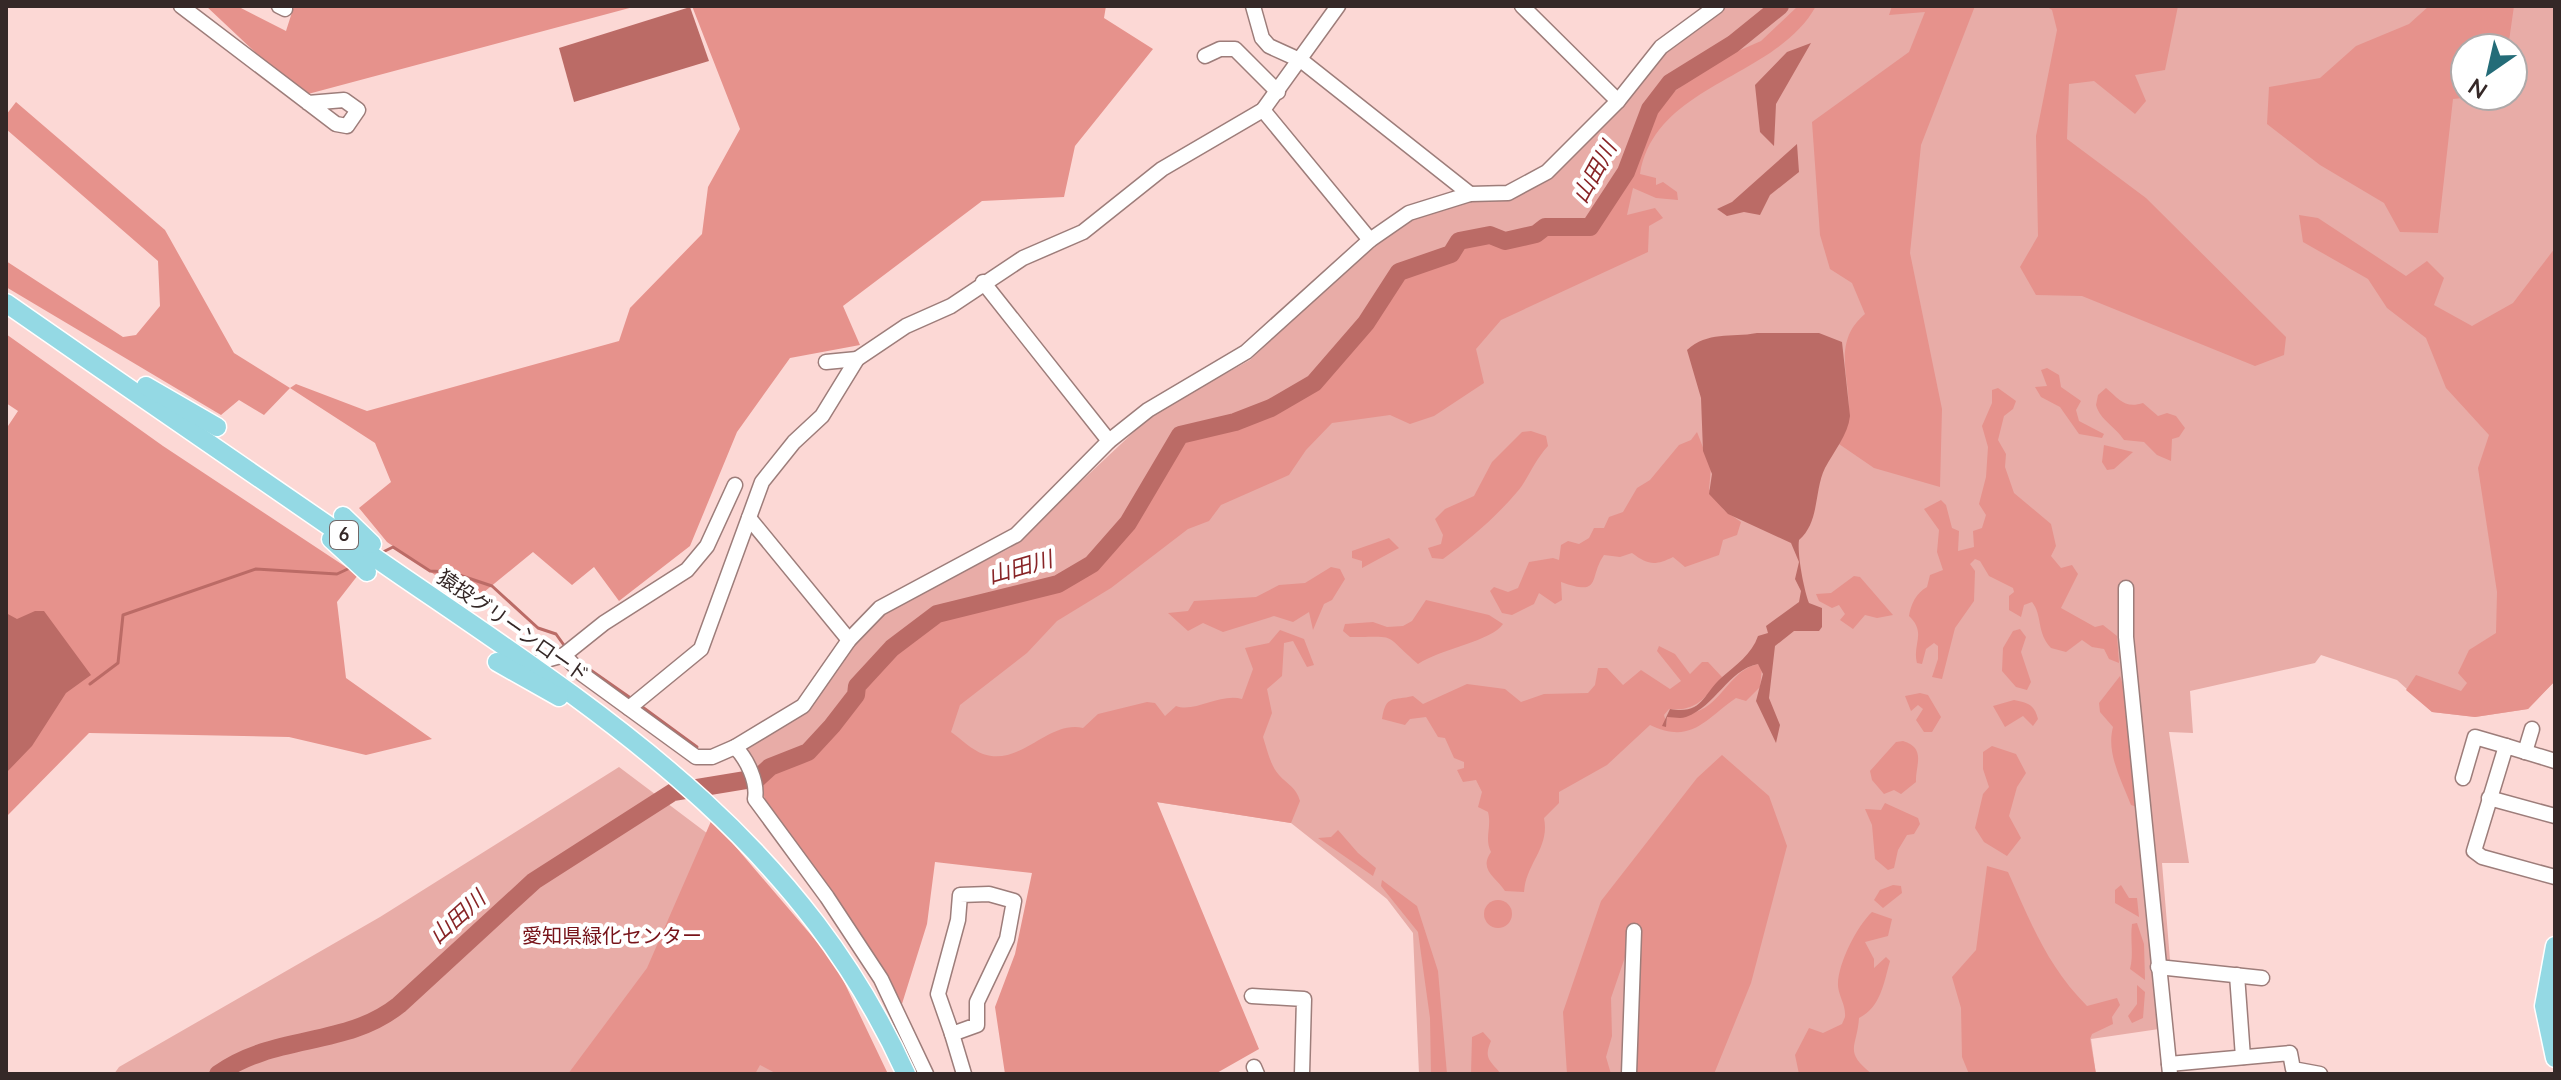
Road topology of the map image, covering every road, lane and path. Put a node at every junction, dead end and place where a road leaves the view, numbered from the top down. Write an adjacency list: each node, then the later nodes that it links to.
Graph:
1 (181, 6): 10 (street)
2 (1253, 6): 7 (street)
3 (1338, 6): 7 (street)
4 (1522, 6): 9 (street)
5 (1717, 6): 9 (street)
6 (1205, 56): 8 (street)
7 (1302, 61): 8 (street); 12 (street)
8 (1278, 92): 11 (street)
9 (1618, 101): 12 (street)
10 (308, 103)
11 (1263, 110): 13 (street); 14 (street)
12 (1470, 194): 13 (street)
13 (1370, 240): 21 (street)
14 (983, 282): 17 (street); 21 (street)
15 (6, 303): 16 (main road, 猿投グリーンロード / 6)
16 (59, 339): 19 (main road, 猿投グリーンロード / 6); 20 (main road)
17 (857, 359): 18 (street); 24 (street)
18 (826, 362)
19 (156, 406): 25 (main road); 28 (main road, 猿投グリーンロード / 6)
20 (217, 427)
21 (1109, 441): 27 (street)
22 (735, 485): 29 (street)
23 (343, 516): 28 (main road)
24 (749, 518): 27 (street); 31 (street)
25 (367, 572)
26 (2126, 588): 43 (street)
27 (849, 640): 34 (street)
28 (503, 655): 52 (main road)
29 (564, 655): 30 (street); 31 (street)
30 (539, 662)
31 (629, 708): 34 (street)
32 (2532, 729): 35 (street)
33 (2506, 746): 35 (street); 37 (street); 38 (street)
34 (735, 747): 53 (street)
35 (2525, 752): 36 (street)
36 (2555, 761)
37 (2463, 778)
38 (2489, 798): 39 (street); 40 (street)
39 (2555, 816)
40 (2555, 877)
41 (1634, 931): 56 (street)
42 (2555, 946): 49 (main road)
43 (2158, 967): 44 (street); 50 (street)
44 (2237, 975): 45 (street); 48 (street)
45 (2262, 978)
46 (1252, 996): 55 (street)
47 (952, 1034): 47 (street); 54 (street)
48 (2243, 1057): 50 (street); 51 (street)
49 (2555, 1058)
50 (2169, 1069)
51 (2293, 1071): 57 (street)
52 (906, 1074)
53 (926, 1074)
54 (964, 1074)
55 (1302, 1074)
56 (1629, 1074)
57 (2320, 1074)

